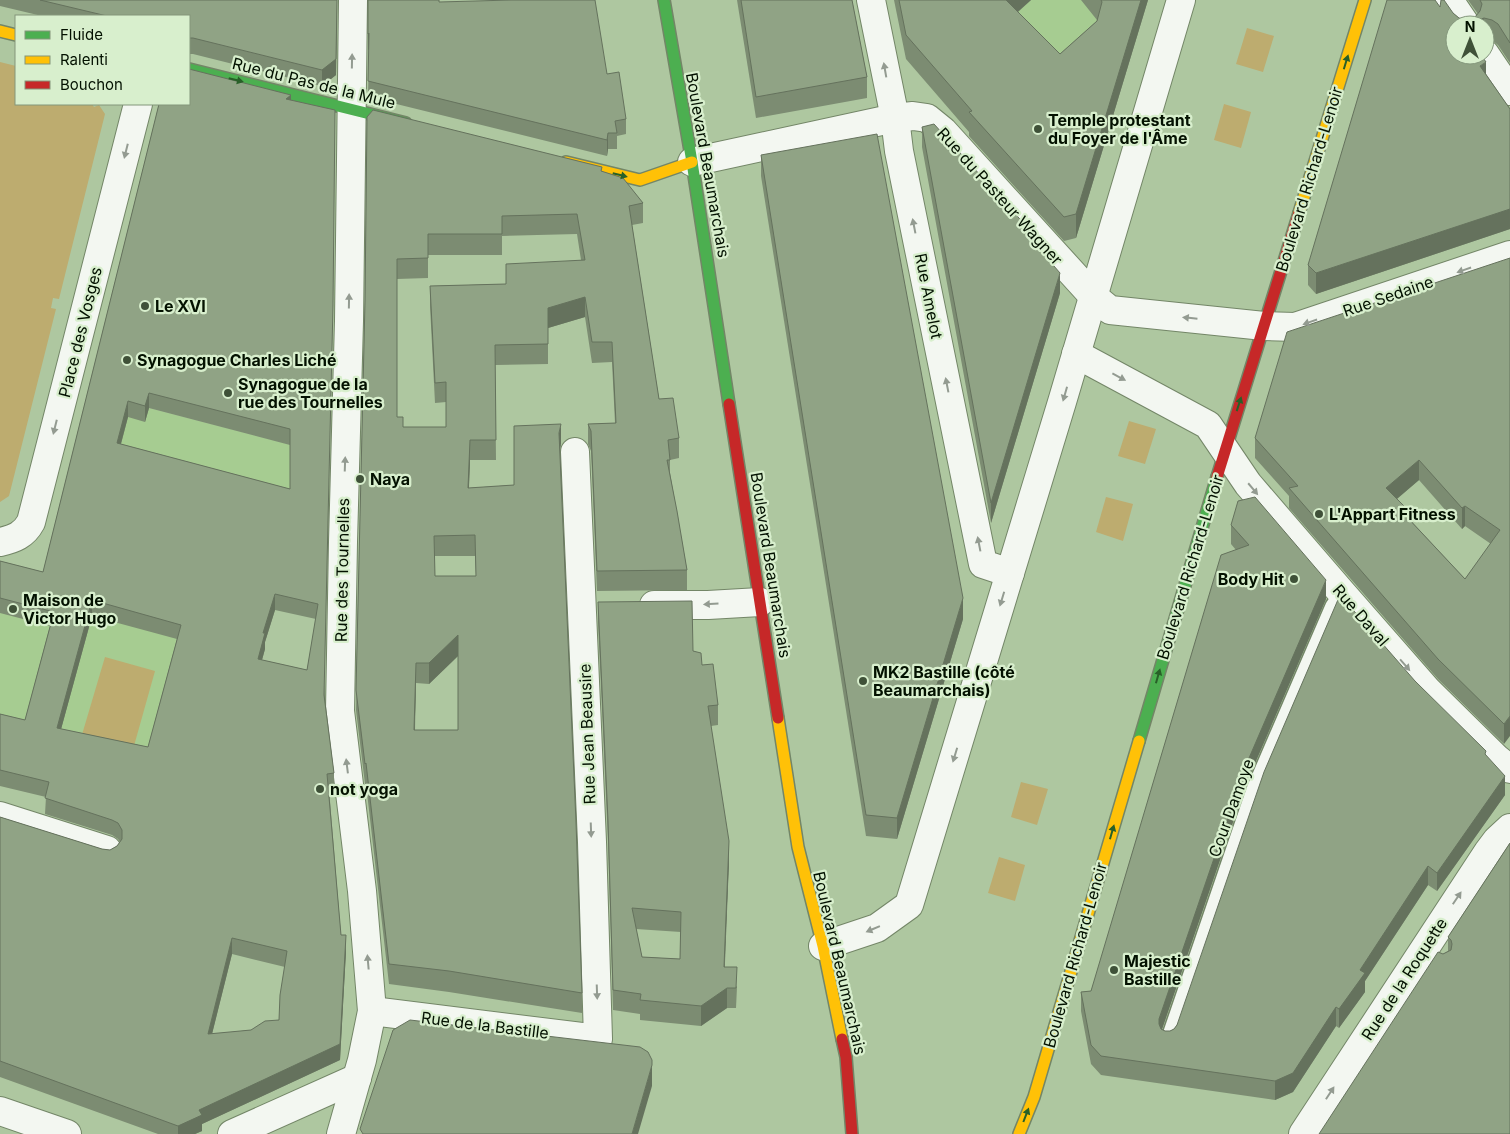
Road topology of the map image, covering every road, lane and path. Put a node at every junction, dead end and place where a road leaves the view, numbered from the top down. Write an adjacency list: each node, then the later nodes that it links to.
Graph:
1 (353, 0): 14 (street, Rue des Tournelles, one-way to 1)
2 (664, 0): 18 (street, Boulevard Beaumarchais)
3 (871, 0): 15 (street, Rue Amelot, one-way to 3)
4 (1181, 0): 20 (street)
5 (1364, 0): 21 (street, Boulevard Richard-Lenoir, one-way to 5)
6 (1449, 0): 7 (street)
7 (1459, 15)
8 (0, 31): 9 (street)
9 (15, 35)
10 (1492, 65): 12 (street)
11 (190, 69): 14 (street, Rue du Pas de la Mule, one-way to 14)
12 (1510, 91)
13 (138, 105): 25 (street, Place des Vosges, one-way to 25)
14 (352, 110): 16 (street, Rue du Pas de la Mule); 35 (street, Rue des Tournelles, one-way to 14)
15 (895, 118): 18 (street, Rue du Pasteur Wagner); 20 (street, Rue du Pasteur Wagner); 26 (street, Rue Amelot, one-way to 15)
16 (417, 126)
17 (553, 158): 18 (street, one-way to 18)
18 (692, 162): 28 (street, Boulevard Beaumarchais)
19 (1510, 255): 21 (street, Rue Sedaine, one-way to 21)
20 (1093, 296): 21 (street, Rue du Pasteur Wagner, one-way to 20); 22 (street)
21 (1264, 326): 23 (street, Boulevard Richard-Lenoir, one-way to 21)
22 (1076, 354): 23 (street, Rue Daval, one-way to 23); 26 (street, one-way to 26)
23 (1224, 450): 27 (street, Rue Daval, one-way to 27); 44 (street, Boulevard Richard-Lenoir, one-way to 23)
24 (575, 452): 29 (street, Rue Jean Beausire)
25 (0, 542)
26 (1010, 573): 34 (street, one-way to 34)
27 (1342, 593): 30 (street, Rue Daval, one-way to 30); 37 (lane, Cour Damoye)
28 (760, 602): 29 (street, one-way to 29); 34 (street, Boulevard Beaumarchais)
29 (606, 606): 36 (street, Rue Jean Beausire, one-way to 36)
30 (1510, 769)
31 (0, 816): 33 (street)
32 (1510, 828): 45 (street, Rue de la Roquette, one-way to 32)
33 (107, 850)
34 (823, 946): 43 (street, Boulevard Beaumarchais)
35 (372, 1011): 36 (street, Rue de la Bastille); 38 (street, Rue des Tournelles)
36 (598, 1039)
37 (1168, 1041)
38 (357, 1078): 41 (street); 42 (street, Rue des Tournelles)
39 (0, 1111): 40 (street)
40 (67, 1134)
41 (232, 1134)
42 (341, 1134)
43 (852, 1134)
44 (1019, 1134)
45 (1303, 1134)

